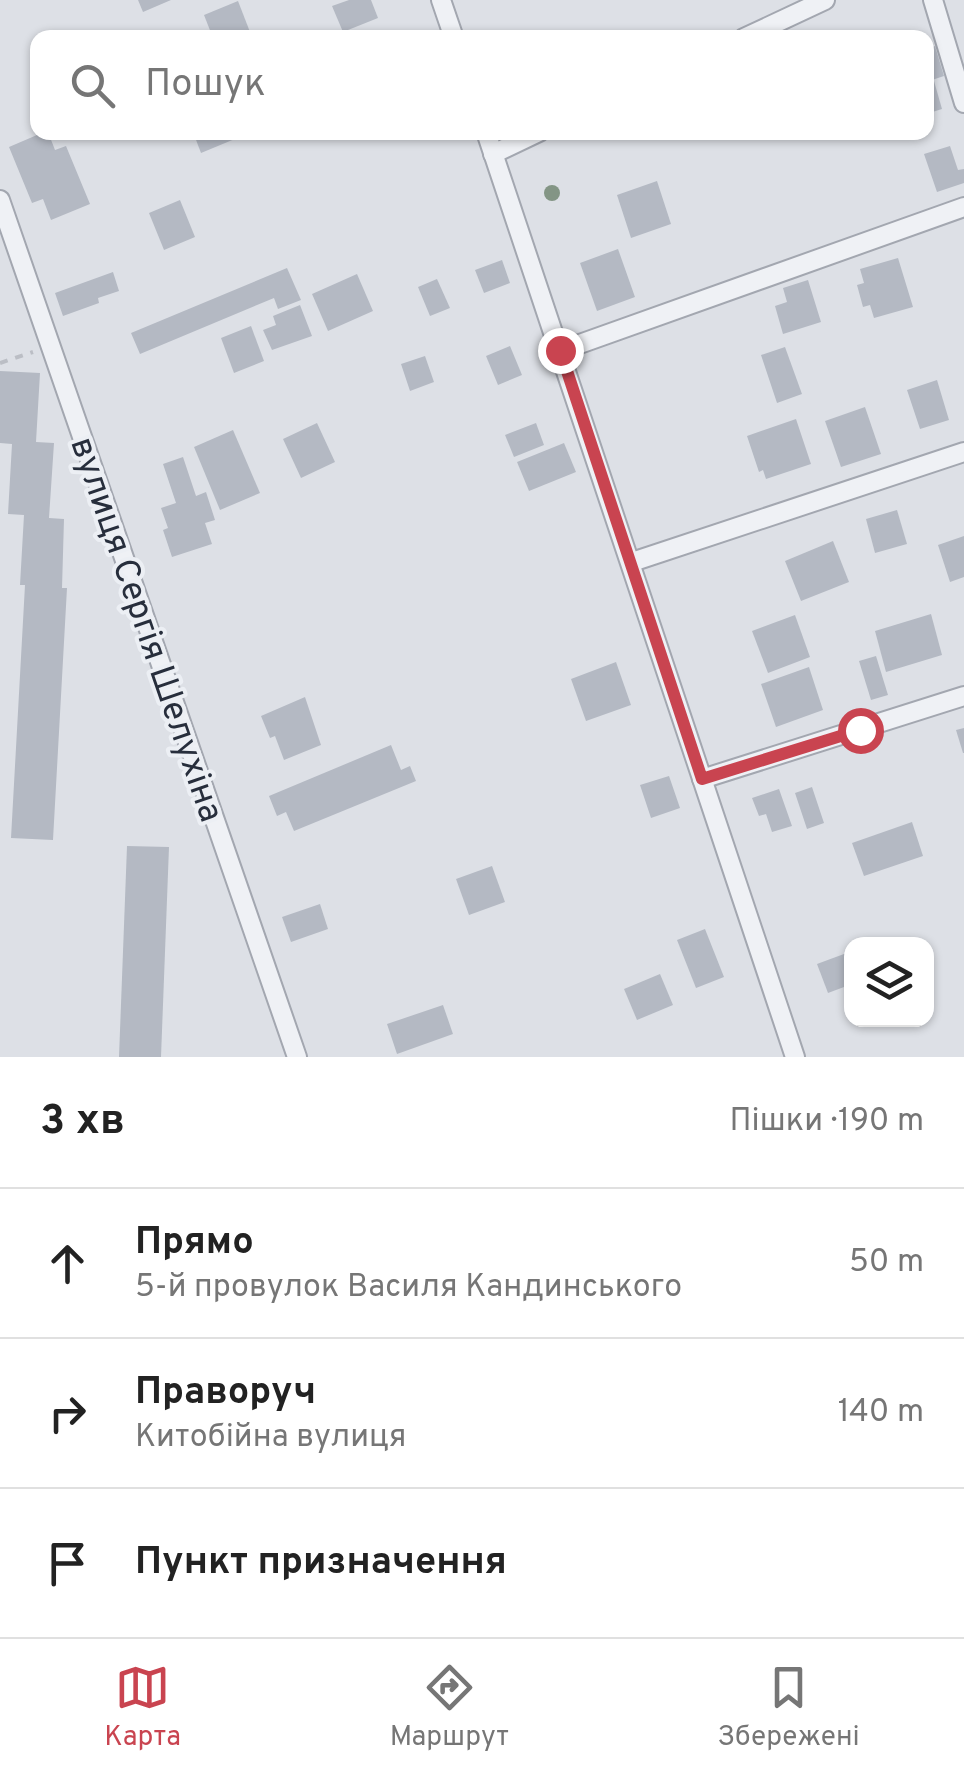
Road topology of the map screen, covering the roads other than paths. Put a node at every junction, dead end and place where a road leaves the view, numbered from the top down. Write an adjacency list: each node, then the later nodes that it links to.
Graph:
1 (441, 0): 4 (street)
2 (825, 0): 5 (street)
3 (934, 0): 6 (street)
4 (451, 30)
5 (761, 30)
6 (964, 104)
7 (489, 140): 9 (street)
8 (522, 140): 9 (street)
9 (493, 154): 12 (street)
10 (0, 200): 17 (street, вулиця Сергія Шелухіна)
11 (964, 207): 12 (street)
12 (560, 350): 14 (street)
13 (964, 452): 14 (street)
14 (632, 562): 16 (street)
15 (964, 696): 16 (street)
16 (702, 779): 18 (street)
17 (297, 1057)
18 (796, 1057)

